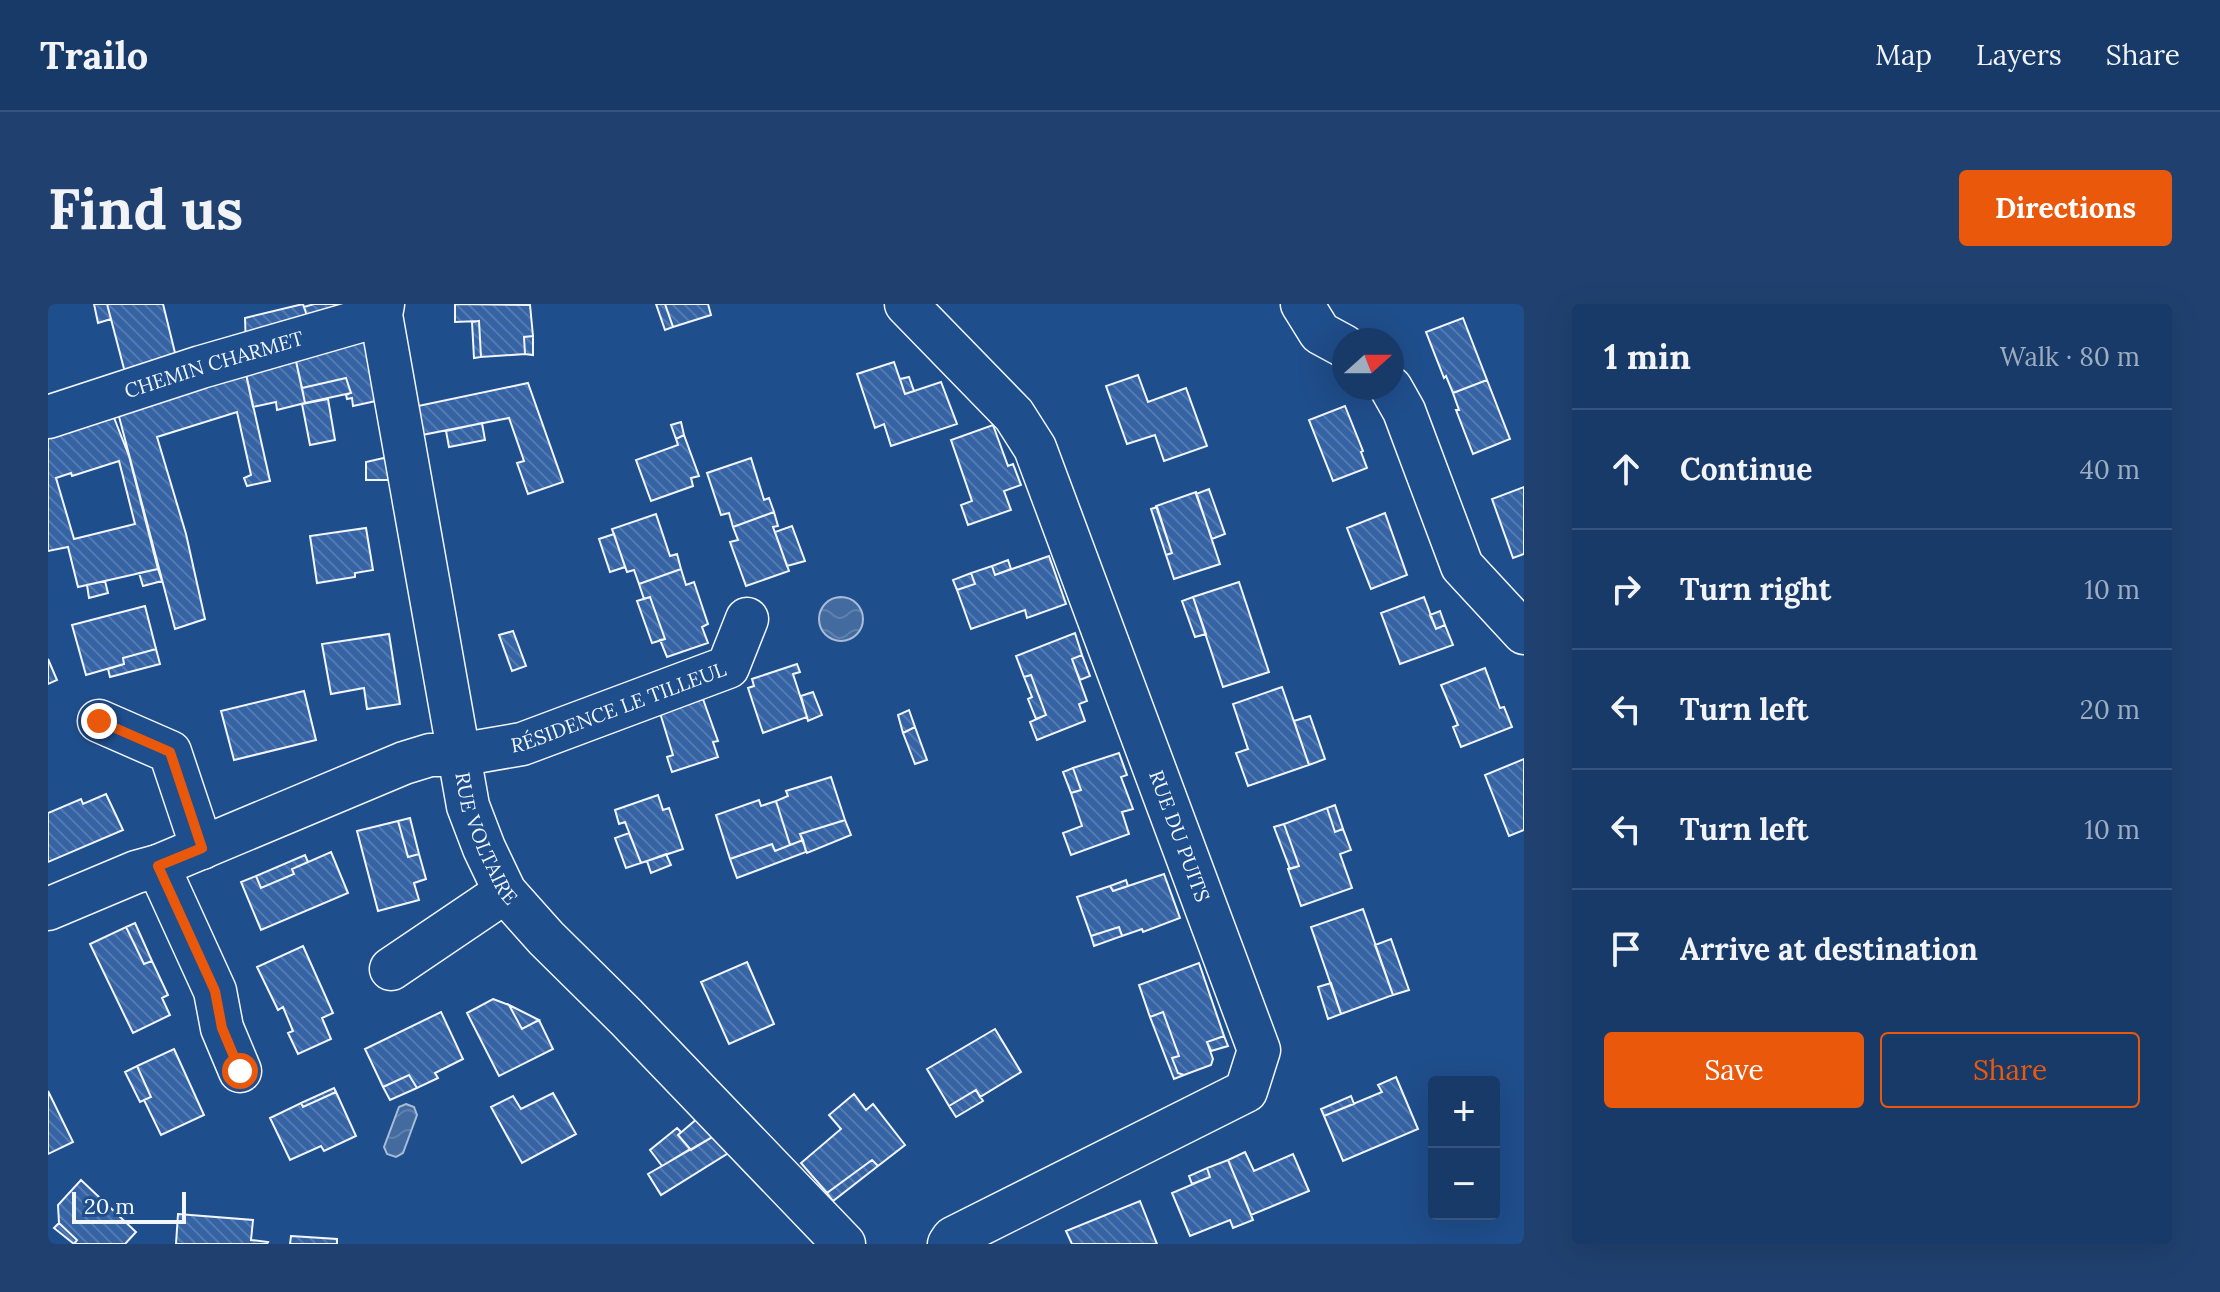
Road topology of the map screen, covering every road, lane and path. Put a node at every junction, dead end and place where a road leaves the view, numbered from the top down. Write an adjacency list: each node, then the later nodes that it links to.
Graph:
1 (906, 304): 18 (street, RUE DU PUITS)
2 (1302, 304): 4 (street)
3 (382, 309): 6 (street, CHEMIN CHARMET); 10 (street, RUE VOLTAIRE)
4 (1332, 340)
5 (1398, 400): 8 (street)
6 (48, 417)
7 (747, 619): 10 (street, RÉSIDENCE LE TILLEUL)
8 (1524, 633)
9 (99, 721): 11 (street)
10 (458, 755): 11 (street, RÉSIDENCE LE TILLEUL); 13 (street, RUE VOLTAIRE)
11 (202, 848): 12 (street, RÉSIDENCE LE TILLEUL)
12 (158, 866): 14 (street, RÉSIDENCE LE TILLEUL); 16 (street)
13 (505, 892): 15 (street); 17 (street, RUE VOLTAIRE)
14 (48, 909)
15 (391, 969)
16 (240, 1071)
17 (844, 1244)
18 (949, 1244)

